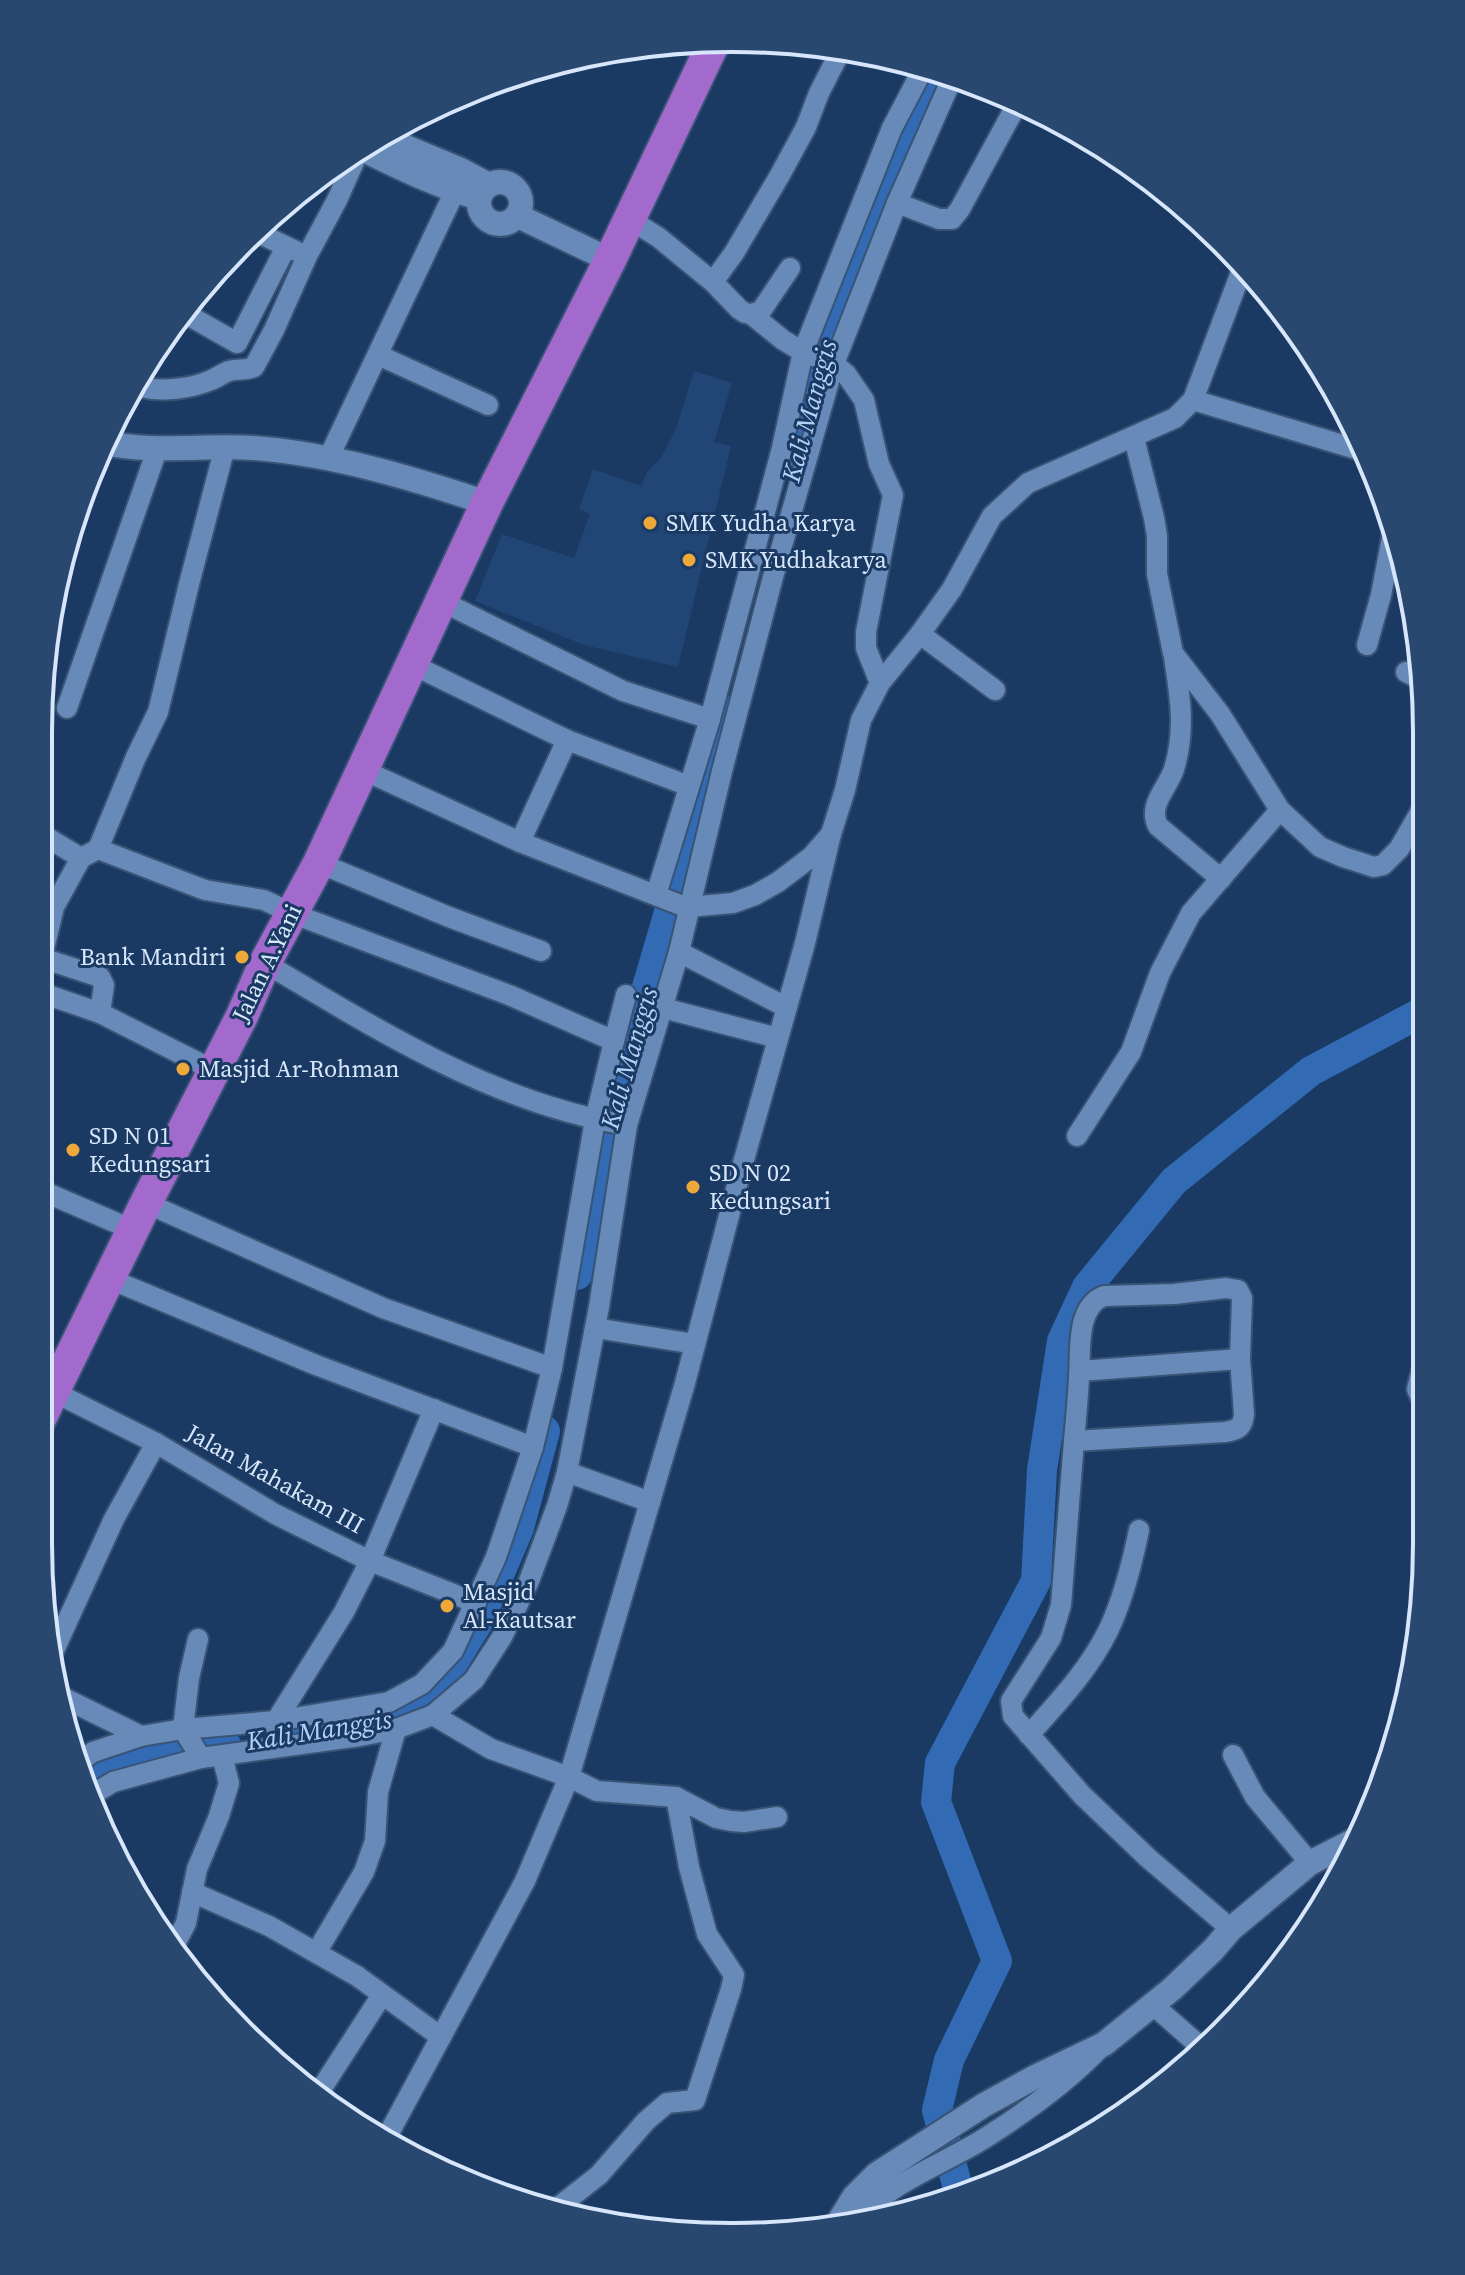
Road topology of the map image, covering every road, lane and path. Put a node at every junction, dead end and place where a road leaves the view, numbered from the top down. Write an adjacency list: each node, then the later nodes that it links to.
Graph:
1 (709, 53): 13 (highway, Jalan A.Yani)
2 (836, 60): 20 (street)
3 (918, 78): 24 (street)
4 (948, 87): 11 (street)
5 (1011, 115): 11 (street)
6 (394, 142): 10 (street)
7 (373, 155): 9 (street)
8 (352, 168): 16 (street)
9 (455, 191): 10 (street); 25 (street)
10 (484, 192): 12 (street); 12 (street)
11 (897, 203): 26 (street)
12 (518, 216): 17 (street)
13 (629, 219): 17 (highway, Jalan A.Yani); 20 (street)
14 (266, 237): 15 (street)
15 (286, 247): 16 (street); 23 (street)
16 (307, 256): 27 (street)
17 (610, 260): 37 (highway, Jalan A.Yani)
18 (790, 268): 21 (street)
19 (1239, 278): 29 (street)
20 (713, 282): 21 (street)
21 (751, 314): 24 (street)
22 (193, 318): 23 (street)
23 (237, 343): 27 (street)
24 (805, 353): 26 (street); 47 (street)
25 (378, 355): 30 (street); 36 (street)
26 (832, 363): 44 (street); 60 (street)
27 (231, 370): 28 (street)
28 (145, 388)
29 (1193, 400): 31 (street); 35 (street)
30 (488, 405)
31 (1134, 438): 40 (street); 42 (street)
32 (117, 444): 33 (street)
33 (158, 447): 34 (street); 46 (street)
34 (225, 447): 36 (street); 56 (street)
35 (1350, 447)
36 (328, 459): 37 (street)
37 (487, 503): 39 (highway, Jalan A.Yani)
38 (1389, 553): 41 (street)
39 (441, 601): 43 (highway, Jalan A.Yani); 47 (street)
40 (920, 634): 44 (street); 45 (street)
41 (1367, 645)
42 (1173, 653): 51 (street); 58 (street)
43 (411, 664): 48 (street); 49 (highway, Jalan A.Yani)
44 (880, 683): 53 (street)
45 (995, 690)
46 (67, 708)
47 (710, 719): 50 (street)
48 (567, 740): 50 (street); 55 (street)
49 (363, 770): 55 (street); 57 (highway, Jalan A.Yani)
50 (689, 786): 59 (street)
51 (1280, 810): 52 (street); 58 (street)
52 (1413, 825)
53 (831, 834): 60 (street); 69 (street)
54 (52, 839): 56 (street)
55 (520, 842): 59 (street)
56 (89, 853): 61 (street); 62 (street)
57 (319, 863): 61 (highway, Jalan A.Yani); 63 (street)
58 (1221, 879): 77 (street)
59 (659, 896): 60 (street)
60 (686, 906): 64 (street)
61 (291, 913): 66 (highway, Jalan A.Yani); 73 (street)
62 (52, 916)
63 (541, 951)
64 (679, 952): 69 (street); 70 (street)
65 (52, 961): 71 (street)
66 (265, 963): 74 (highway, Jalan A.Yani); 75 (street)
67 (626, 995): 73 (street)
68 (52, 996): 71 (street)
69 (786, 1007): 72 (street)
70 (663, 1008): 72 (street); 76 (street)
71 (100, 1013): 74 (street)
72 (778, 1038): 82 (street)
73 (614, 1041): 75 (street)
74 (213, 1070): 79 (highway, Jalan A.Yani)
75 (595, 1120): 76 (street); 84 (street)
76 (626, 1124): 81 (street)
77 (1077, 1136)
78 (52, 1193): 79 (street)
79 (140, 1217): 80 (highway, Jalan A.Yani); 84 (street)
80 (110, 1279): 86 (highway, Jalan A.Yani); 87 (street)
81 (595, 1328): 82 (street); 91 (street)
82 (695, 1344): 92 (street)
83 (1240, 1359): 85 (street); 85 (street); 88 (street)
84 (552, 1368): 90 (street)
85 (1080, 1371): 88 (street)
86 (52, 1391): 89 (street, Jalan Mahakam III)
87 (434, 1409): 90 (street); 94 (street)
88 (1074, 1441): 103 (street)
89 (156, 1443): 94 (street, Jalan Mahakam III); 96 (street)
90 (533, 1447): 95 (street)
91 (567, 1472): 92 (street); 99 (street)
92 (650, 1502): 109 (street)
93 (1139, 1530): 103 (street)
94 (370, 1561): 95 (street, Jalan Mahakam III); 100 (street)
95 (476, 1603): 100 (street)
96 (59, 1639)
97 (198, 1639): 101 (street)
98 (71, 1701): 104 (street)
99 (433, 1715): 102 (street); 109 (street)
100 (276, 1721): 101 (street)
101 (183, 1729): 104 (street); 106 (street)
102 (396, 1729): 107 (street); 118 (street)
103 (1029, 1735): 116 (street)
104 (141, 1736): 108 (street)
105 (1233, 1755): 114 (street)
106 (200, 1756): 107 (street); 110 (street)
107 (222, 1756): 115 (street)
108 (87, 1757)
109 (569, 1777): 111 (street); 121 (street)
110 (99, 1790)
111 (676, 1797): 112 (street); 127 (street)
112 (777, 1817)
113 (1341, 1847): 114 (street)
114 (1310, 1863): 116 (street)
115 (192, 1892): 117 (street); 118 (street)
116 (1231, 1929): 120 (street)
117 (179, 1937)
118 (316, 1953): 119 (street)
119 (382, 1995): 121 (street); 124 (street)
120 (1153, 2005): 122 (street); 123 (street)
121 (441, 2037): 125 (street)
122 (1195, 2042)
123 (1104, 2044): 126 (street); 126 (street)
124 (320, 2084)
125 (390, 2131)
126 (904, 2170): 128 (street); 129 (street)
127 (565, 2202)
128 (867, 2210)
129 (844, 2213)

